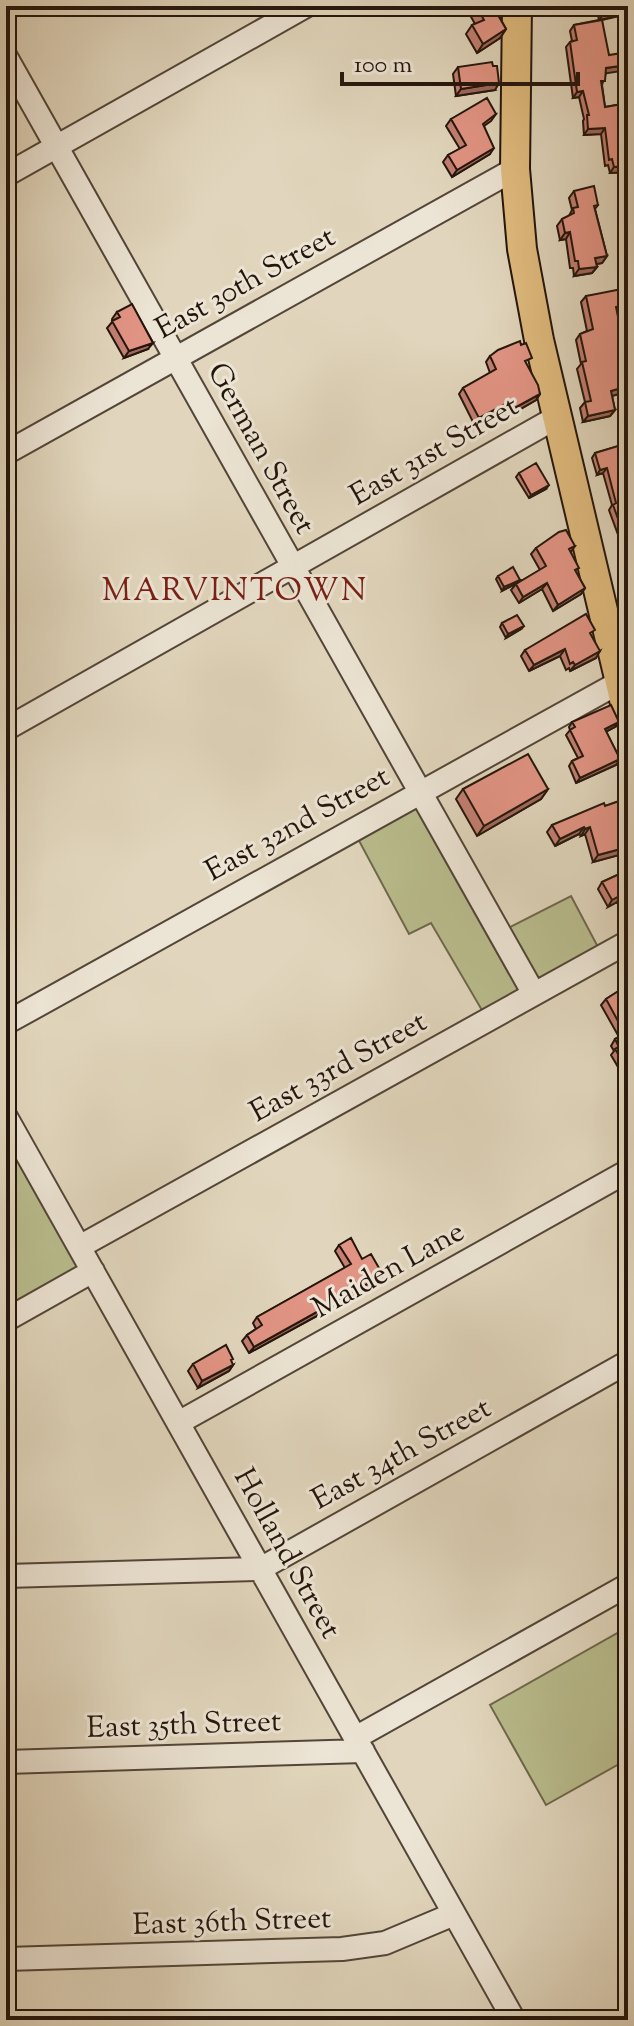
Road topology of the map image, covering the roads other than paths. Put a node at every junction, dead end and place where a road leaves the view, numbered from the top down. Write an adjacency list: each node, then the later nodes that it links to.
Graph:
1 (306, 6): 4 (street)
2 (517, 6): 5 (main road)
3 (6, 57): 4 (street, German Street)
4 (56, 147): 6 (street); 7 (street, German Street)
5 (515, 169): 7 (street, East 30th Street); 8 (main road)
6 (6, 175)
7 (174, 358): 9 (street, East 30th Street); 10 (street, German Street)
8 (559, 416): 10 (street, East 31st Street); 11 (main road)
9 (6, 453)
10 (293, 567): 13 (street, East 31st Street); 14 (street, German Street)
11 (620, 682): 12 (main road); 14 (street, East 32nd Street)
12 (628, 716)
13 (6, 729)
14 (419, 792): 16 (street, German Street); 17 (street, East 32nd Street)
15 (628, 942): 16 (street, East 33rd Street)
16 (534, 994): 20 (street, East 33rd Street)
17 (6, 1023)
18 (6, 1117): 20 (street, Holland Street)
19 (628, 1171): 24 (street, Maiden Lane)
20 (79, 1247): 21 (street, Holland Street)
21 (93, 1271): 22 (street); 24 (street, Holland Street)
22 (6, 1320)
23 (628, 1362): 25 (street, East 34th Street)
24 (178, 1423): 25 (street, Holland Street)
25 (260, 1569): 26 (street, East 34th Street); 28 (street, Holland Street)
26 (6, 1576)
27 (628, 1585): 28 (street, East 35th Street)
28 (359, 1744): 29 (street, East 35th Street); 30 (street, Holland Street)
29 (6, 1762)
30 (454, 1914): 31 (street, East 36th Street); 32 (street, Holland Street)
31 (6, 1959)
32 (514, 2020)

